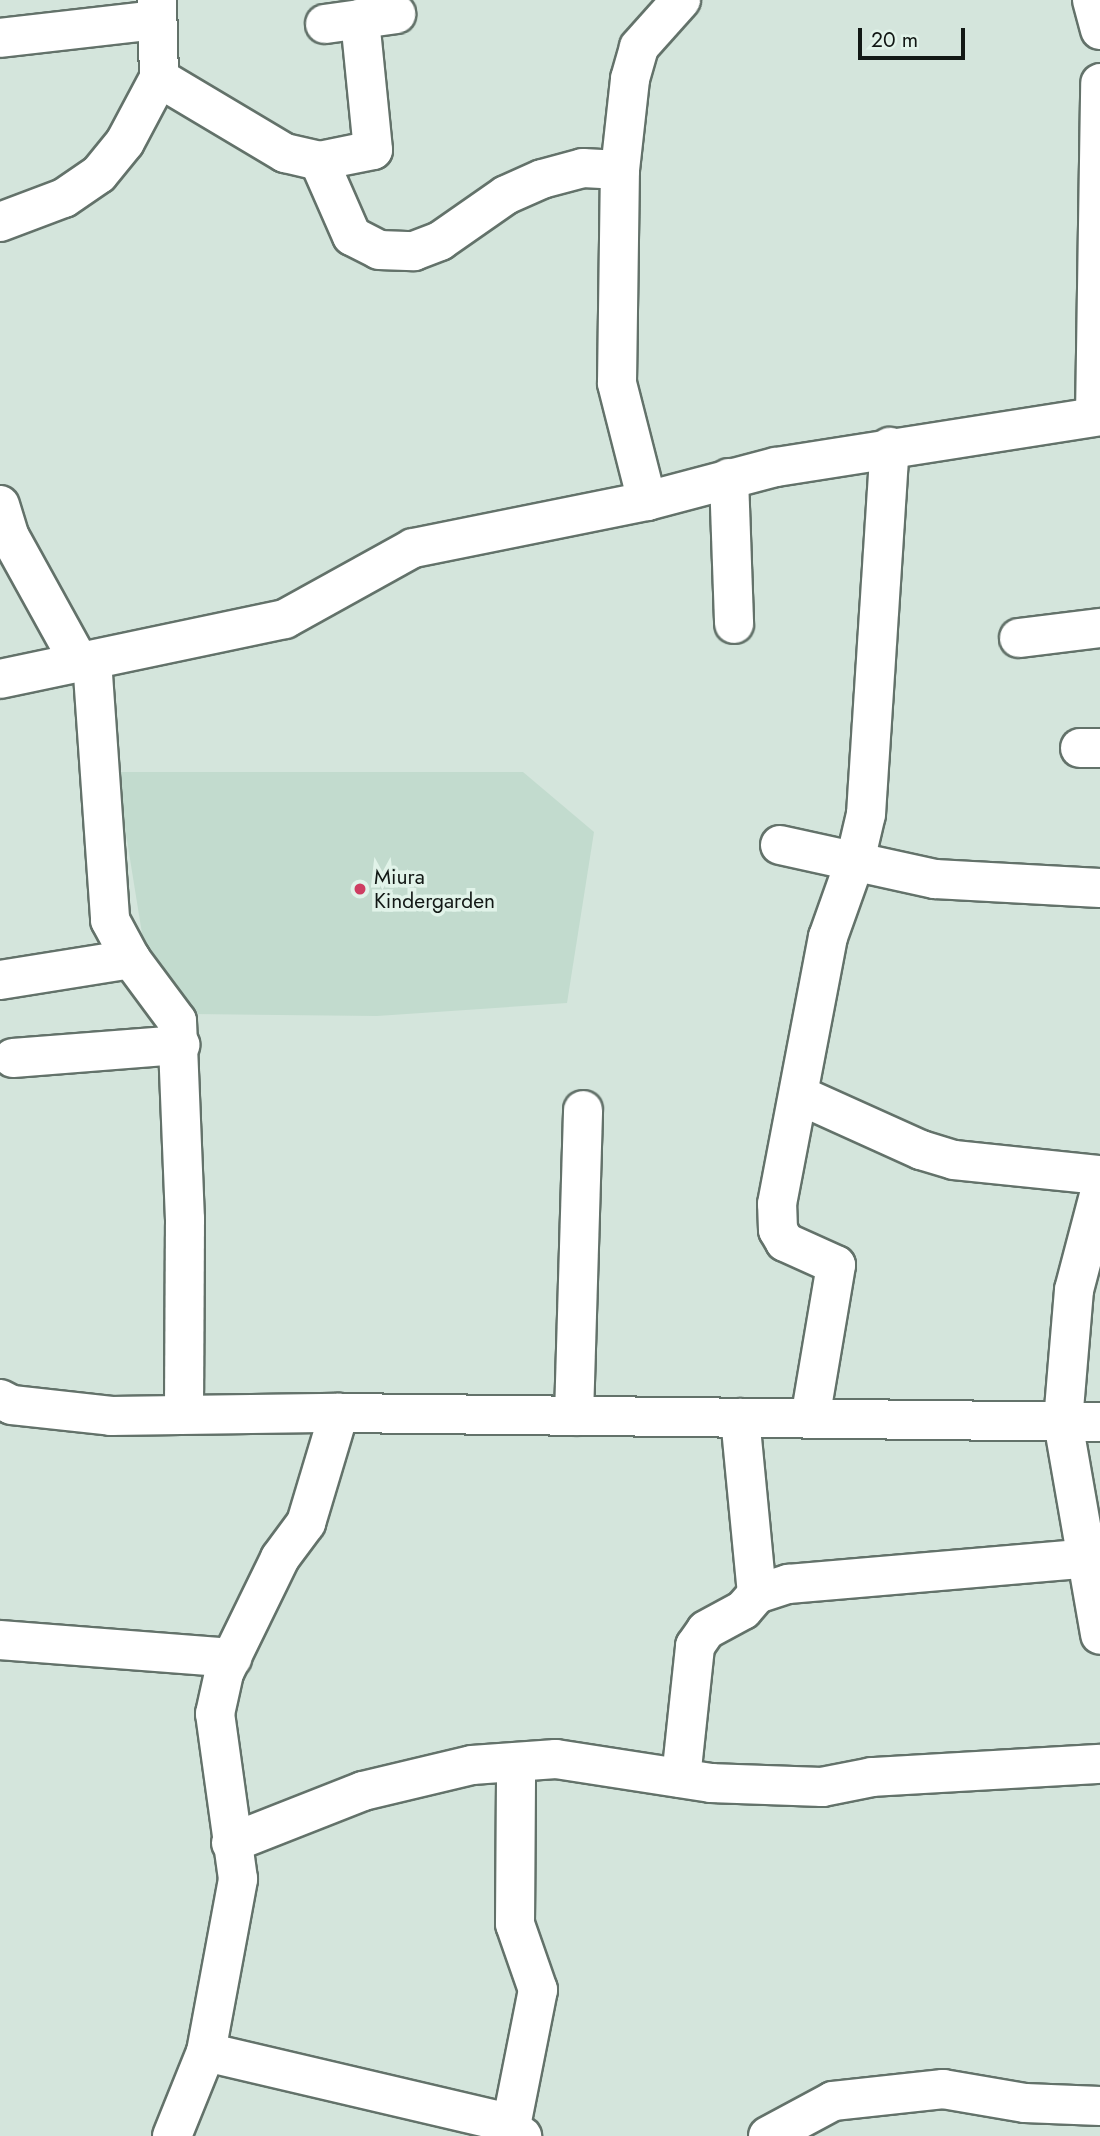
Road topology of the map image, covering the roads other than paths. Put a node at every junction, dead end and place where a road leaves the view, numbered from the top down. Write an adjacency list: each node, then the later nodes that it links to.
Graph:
1 (681, 0): 10 (street)
2 (1092, 0): 5 (street)
3 (157, 10): 6 (street); 7 (street)
4 (360, 19): 9 (street)
5 (1100, 30)
6 (0, 38)
7 (159, 78): 9 (street); 11 (street)
8 (1100, 83): 12 (street)
9 (319, 161): 10 (street)
10 (620, 170): 15 (street)
11 (2, 215)
12 (1098, 416): 13 (street)
13 (890, 447): 14 (street); 23 (street)
14 (729, 478): 15 (street); 17 (street)
15 (647, 501): 20 (street)
16 (0, 505): 20 (street)
17 (733, 624)
18 (1100, 628): 19 (street)
19 (1018, 638)
20 (85, 661): 21 (street); 25 (street)
21 (0, 679)
22 (780, 845): 23 (street)
23 (855, 861): 24 (street); 29 (street)
24 (1100, 888)
25 (131, 959): 26 (street); 27 (street)
26 (0, 979)
27 (180, 1045): 28 (street); 34 (street)
28 (13, 1058)
29 (799, 1095): 31 (street); 38 (street)
30 (583, 1110): 36 (street)
31 (1100, 1175)
32 (1100, 1191): 39 (street)
33 (0, 1399): 34 (street)
34 (184, 1412): 35 (street)
35 (339, 1413): 36 (street); 44 (street)
36 (575, 1416): 37 (street)
37 (740, 1418): 38 (street); 41 (street)
38 (810, 1419): 39 (street)
39 (1082, 1422): 40 (street)
40 (1094, 1557): 41 (street); 42 (street)
41 (757, 1594): 47 (street)
42 (1100, 1635)
43 (0, 1640): 44 (street)
44 (232, 1658): 48 (street)
45 (516, 1762): 47 (street); 48 (street); 51 (street)
46 (1100, 1764): 47 (street)
47 (681, 1778)
48 (230, 1843): 49 (street)
49 (206, 2052): 51 (street); 52 (street)
50 (1100, 2106): 53 (street)
51 (517, 2131)
52 (172, 2136)
53 (768, 2136)

